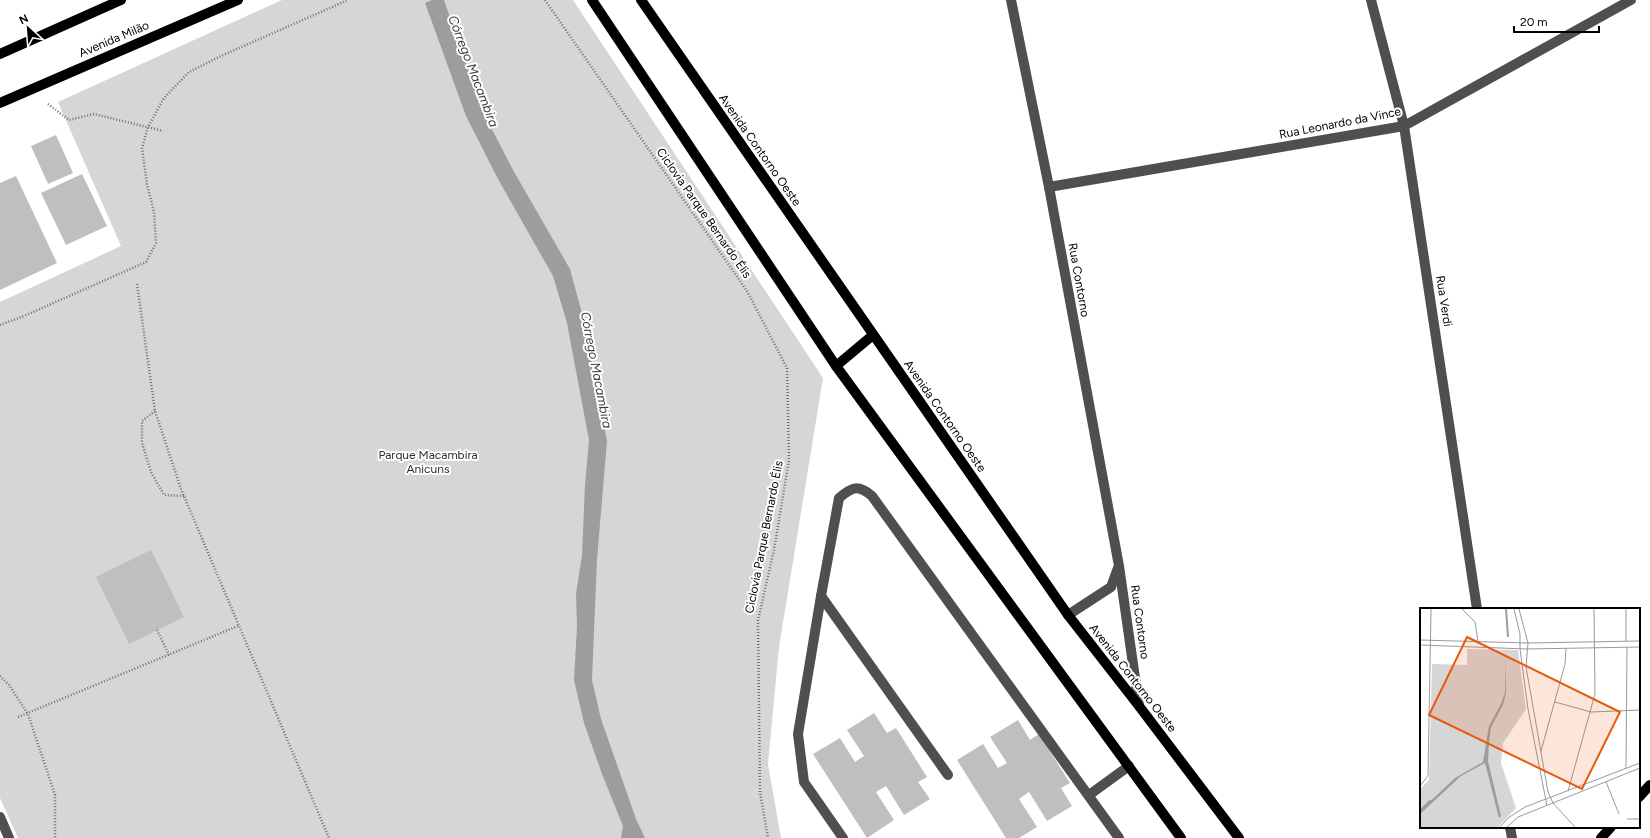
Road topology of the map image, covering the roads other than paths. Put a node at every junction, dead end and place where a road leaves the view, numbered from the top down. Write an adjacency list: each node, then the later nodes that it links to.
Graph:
1 (121, 0): 8 (main road)
2 (238, 0): 9 (main road, Avenida Milão)
3 (592, 0): 13 (main road)
4 (641, 0): 12 (main road, Avenida Contorno Oeste)
5 (1012, 0): 11 (street, Rua Contorno)
6 (1371, 0): 10 (street, Rua Verdi)
7 (1631, 0): 10 (street, Rua Leonardo da Vince)
8 (0, 54)
9 (0, 103)
10 (1404, 126): 11 (street, Rua Leonardo da Vince); 16 (street, Rua Verdi)
11 (1049, 187): 14 (street, Rua Contorno)
12 (873, 335): 13 (main road); 17 (main road, Avenida Contorno Oeste)
13 (836, 366): 19 (main road)
14 (1119, 566): 17 (street, Rua Contorno); 18 (street, Rua Contorno)
15 (821, 596): 20 (street); 22 (street); 28 (street)
16 (1477, 608)
17 (1068, 616): 18 (main road, Avenida Contorno Oeste)
18 (1139, 706): 31 (main road, Avenida Contorno Oeste)
19 (1129, 766): 22 (street); 30 (main road)
20 (948, 775)
21 (1650, 785): 23 (main road)
22 (1089, 795): 29 (street)
23 (1640, 796)
24 (0, 817): 27 (street)
25 (1510, 828): 32 (street)
26 (1610, 828): 33 (main road)
27 (9, 838)
28 (843, 838)
29 (1119, 838)
30 (1181, 838)
31 (1239, 838)
32 (1512, 838)
33 (1601, 838)

